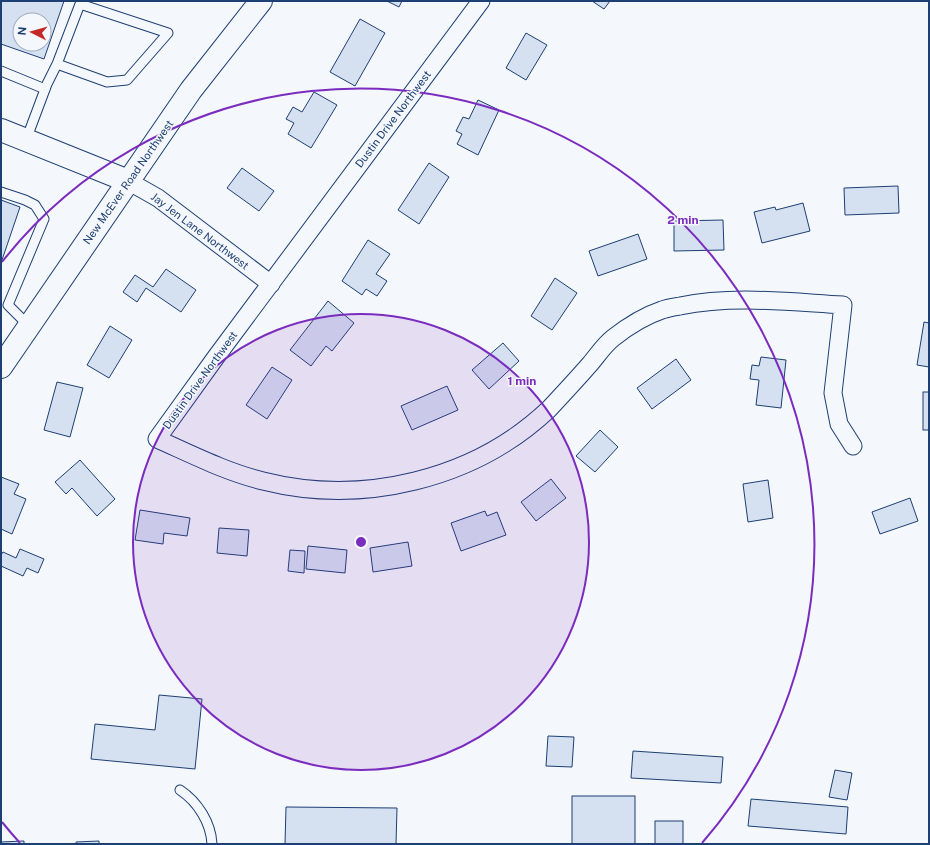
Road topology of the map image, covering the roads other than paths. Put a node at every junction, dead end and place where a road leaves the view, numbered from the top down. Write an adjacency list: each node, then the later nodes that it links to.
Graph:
1 (261, 1): 8 (street, New McEver Road Northwest)
2 (481, 1): 10 (street, Dustin Drive Northwest)
3 (57, 64): 3 (lane); 5 (lane)
4 (1, 71): 5 (lane)
5 (46, 89): 7 (lane)
6 (1, 130): 7 (street)
7 (26, 140): 8 (street)
8 (128, 181): 10 (street, Jay Jen Lane Northwest); 11 (street, New McEver Road Northwest)
9 (1, 192): 11 (lane)
10 (270, 284): 13 (street, Dustin Drive Northwest)
11 (29, 326): 12 (street, New McEver Road Northwest)
12 (1, 367)
13 (853, 446)
14 (180, 790): 15 (lane)
15 (212, 844)

